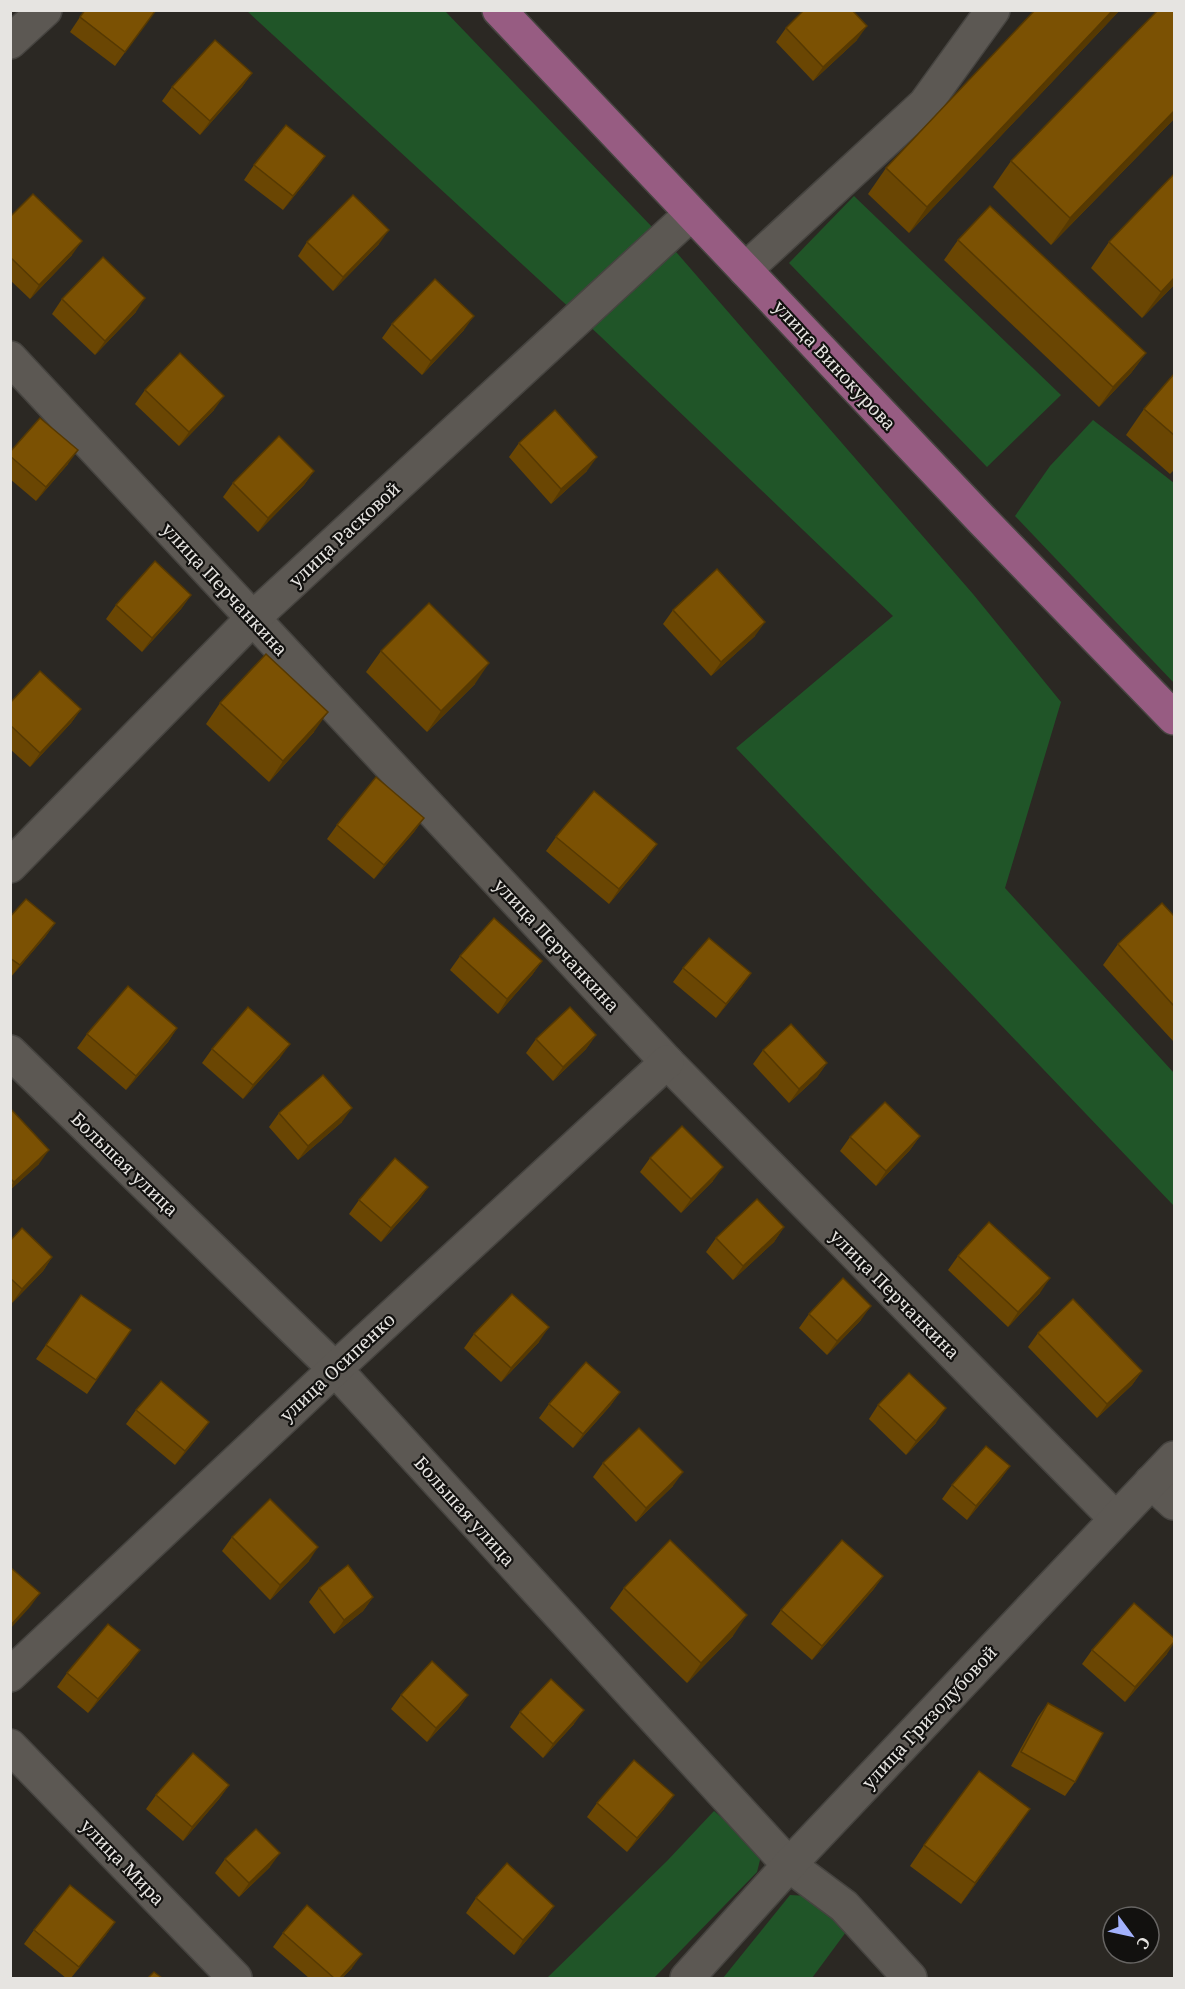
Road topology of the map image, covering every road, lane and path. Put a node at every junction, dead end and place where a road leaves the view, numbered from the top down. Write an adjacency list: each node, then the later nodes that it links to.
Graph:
1 (45, 10): 4 (street)
2 (499, 10): 5 (main road, улица Винокурова)
3 (993, 10): 6 (street)
4 (10, 42)
5 (691, 214): 6 (main road, улица Винокурова); 8 (street, улица Расковой)
6 (745, 270): 9 (main road, улица Винокурова)
7 (10, 358): 8 (street, улица Перчанкина)
8 (252, 619): 10 (street, улица Расковой); 12 (street, улица Перчанкина)
9 (1174, 718)
10 (10, 866)
11 (10, 1052): 13 (street, Большая улица)
12 (667, 1062): 13 (street, улица Осипенко); 17 (street, улица Перчанкина)
13 (335, 1369): 18 (street, улица Осипенко); 20 (street, Большая улица)
14 (1174, 1458): 15 (street, улица Гризодубовой)
15 (1151, 1482): 16 (street); 17 (street, улица Гризодубовой)
16 (1174, 1503)
17 (1116, 1519): 20 (street, улица Гризодубовой)
18 (10, 1675)
19 (10, 1746): 21 (street, улица Мира)
20 (789, 1866): 22 (street, улица Гризодубовой); 23 (street, Большая улица)
21 (235, 1978)
22 (687, 1978)
23 (910, 1978)

